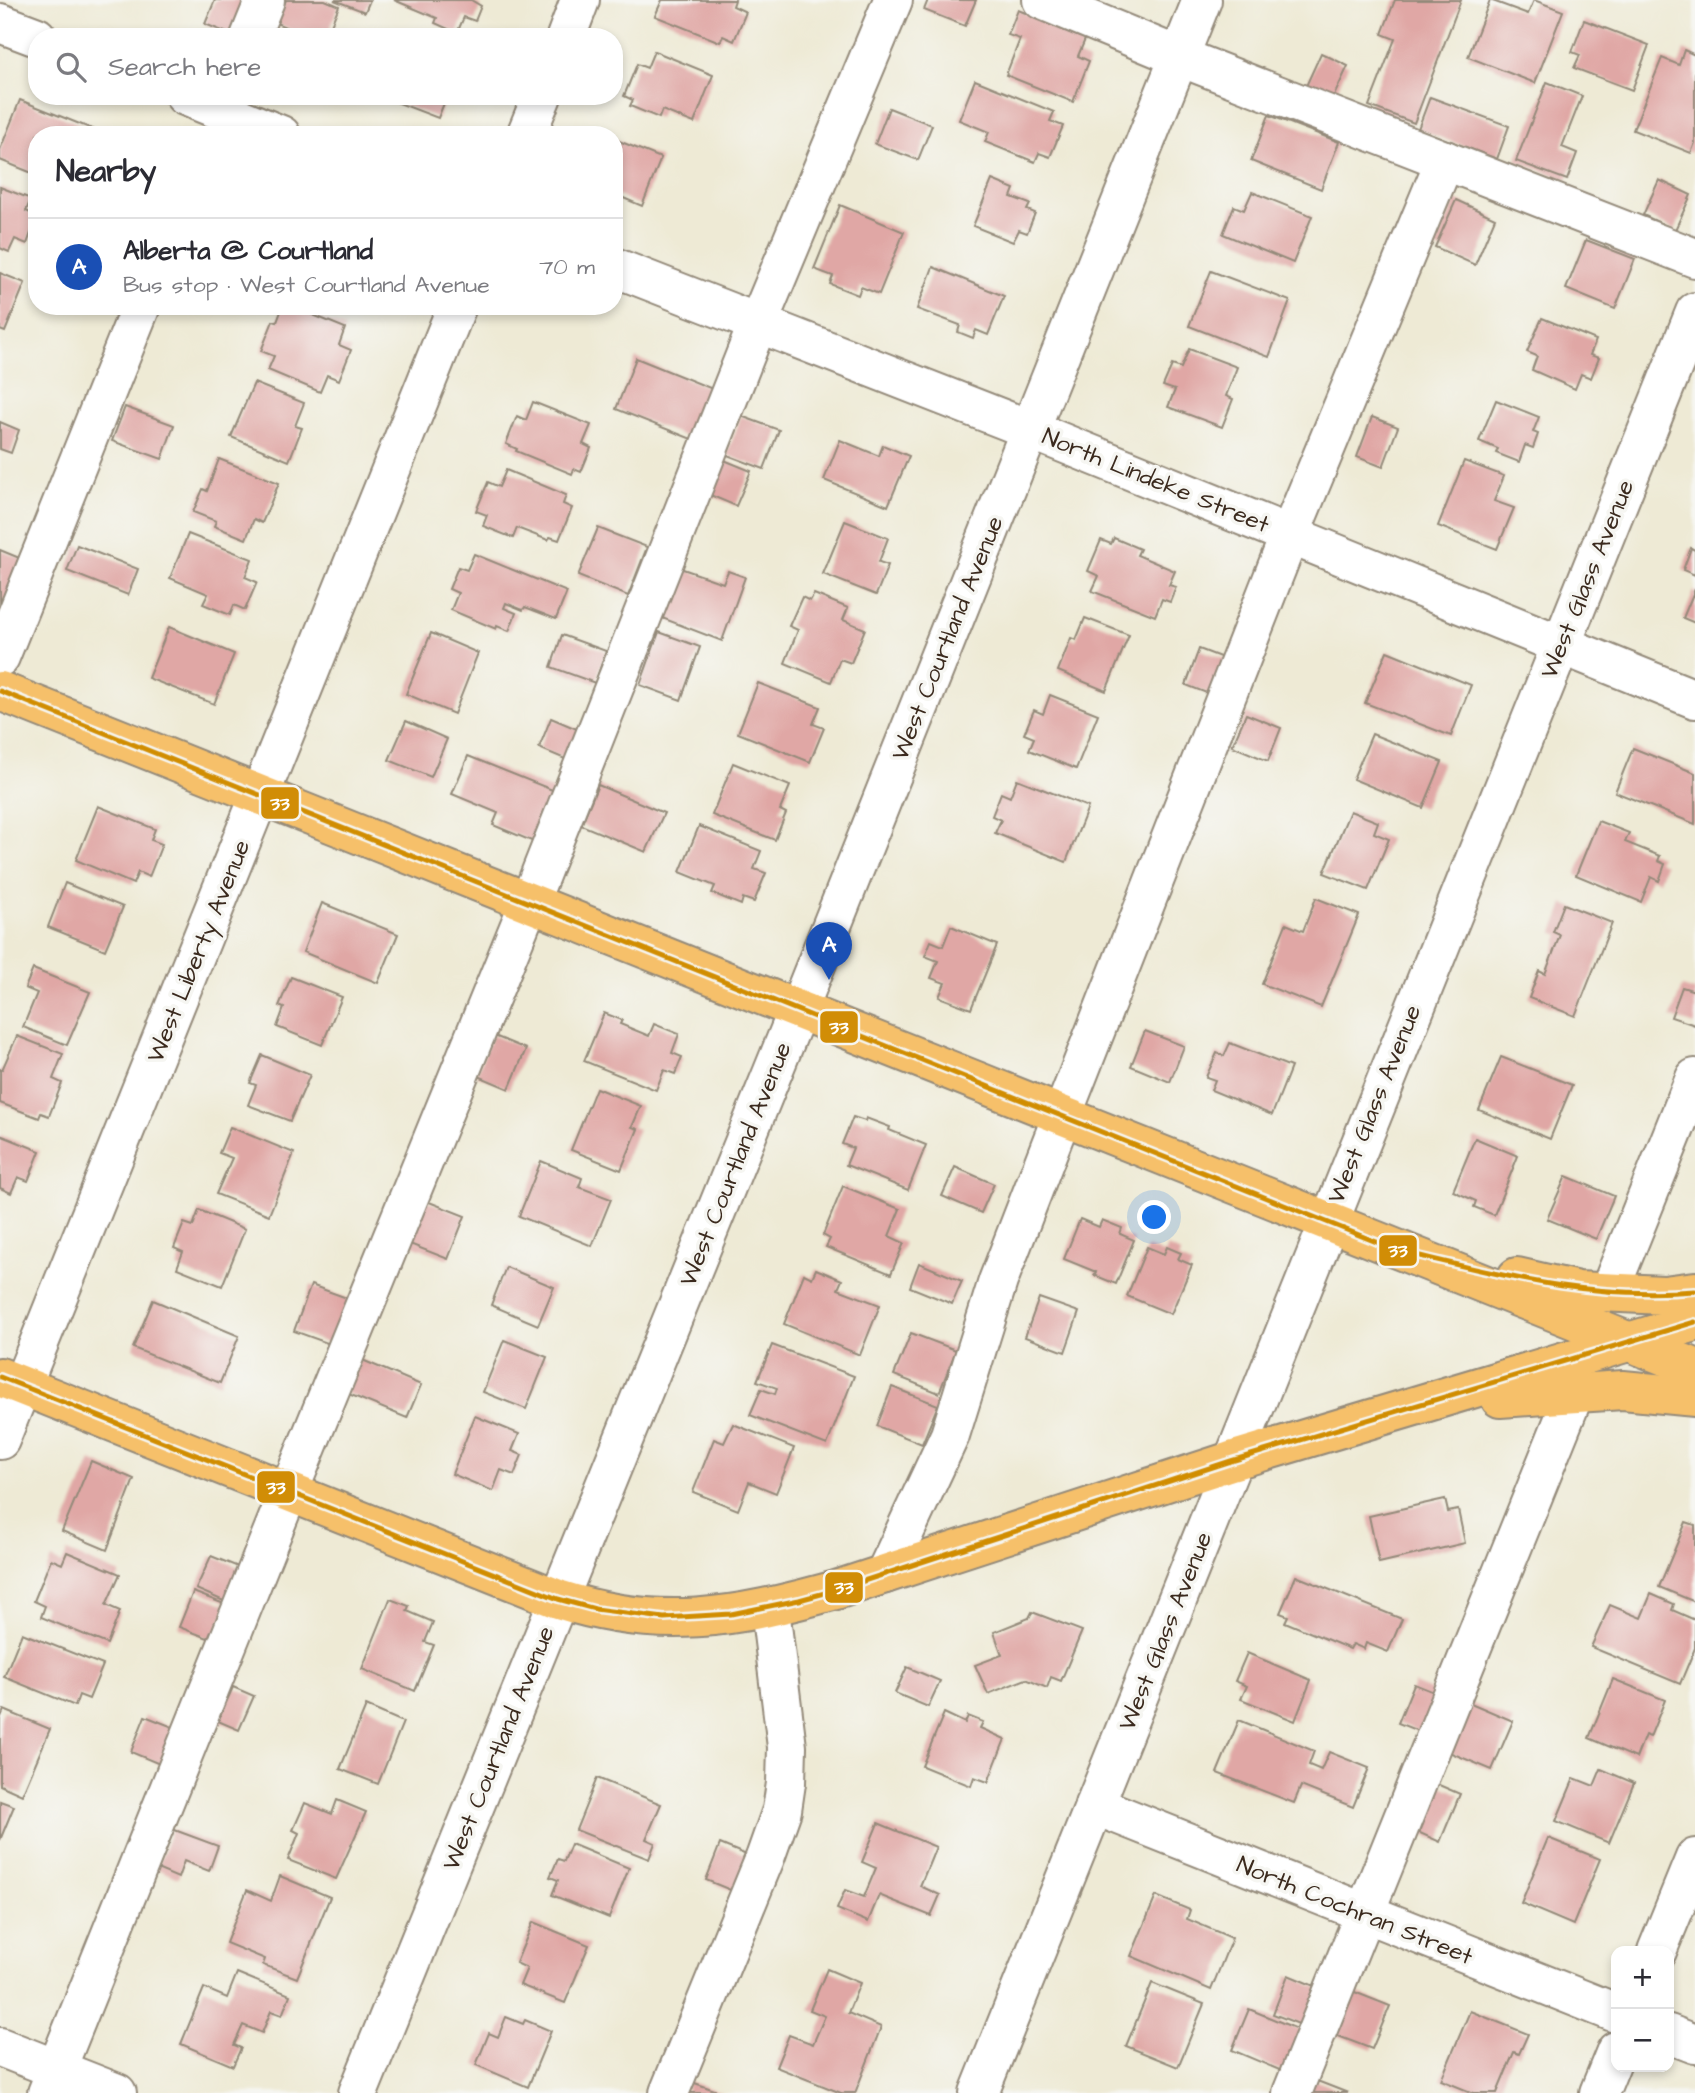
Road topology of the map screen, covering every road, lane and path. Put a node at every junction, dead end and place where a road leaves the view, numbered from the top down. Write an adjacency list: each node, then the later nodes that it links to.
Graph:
1 (265, 0): 7 (street)
2 (580, 0): 8 (street)
3 (893, 0): 22 (street)
4 (1042, 0): 10 (street)
5 (1202, 0): 10 (street, West Courtland Avenue)
6 (0, 23): 9 (street)
7 (254, 28)
8 (569, 28)
9 (28, 34)
10 (1180, 57): 16 (street); 23 (street, West Courtland Avenue)
11 (202, 105): 13 (street)
12 (538, 105): 15 (street)
13 (219, 114): 14 (street)
14 (254, 126)
15 (530, 126)
16 (1445, 160): 17 (street); 24 (street)
17 (1695, 258)
18 (623, 270): 22 (street, North Lindeke Street)
19 (1695, 312): 25 (street, West Glass Avenue)
20 (137, 315): 26 (street)
21 (453, 315): 29 (street, West Liberty Avenue)
22 (758, 323): 23 (street, North Lindeke Street); 30 (street)
23 (1031, 430): 24 (street, North Lindeke Street); 31 (street, West Courtland Avenue)
24 (1290, 534): 25 (street, North Lindeke Street); 33 (street)
25 (1560, 643): 28 (street, North Lindeke Street); 34 (street, West Glass Avenue)
26 (0, 657)
27 (0, 691): 29 (main road)
28 (1695, 699)
29 (261, 795): 30 (main road); 41 (street, West Liberty Avenue)
30 (529, 903): 31 (main road); 47 (street)
31 (798, 1010): 33 (main road); 49 (street, West Courtland Avenue)
32 (1695, 1078): 37 (street)
33 (1062, 1117): 34 (main road); 48 (street)
34 (1327, 1221): 35 (main road); 46 (street, West Glass Avenue)
35 (1399, 1251): 37 (main road); 39 (main road)
36 (1695, 1291): 37 (main road)
37 (1609, 1293)
38 (1695, 1322): 39 (main road)
39 (1631, 1343): 40 (main road); 44 (main road)
40 (1695, 1368)
41 (11, 1382): 45 (street, West Liberty Avenue); 47 (main road)
42 (1575, 1392): 43 (main road); 44 (main road); 53 (street)
43 (1695, 1397)
44 (1422, 1405): 46 (main road)
45 (0, 1440)
46 (1231, 1461): 48 (main road); 51 (street, West Glass Avenue)
47 (289, 1491): 49 (main road); 60 (street)
48 (885, 1574): 50 (main road)
49 (558, 1600): 50 (main road); 62 (street, West Courtland Avenue)
50 (770, 1609): 63 (street)
51 (1094, 1805): 53 (street, North Cochran Street); 64 (street, West Glass Avenue)
52 (1695, 1858): 54 (street)
53 (1364, 1914): 55 (street, North Cochran Street); 65 (street)
54 (1659, 1946)
55 (1611, 2011)
56 (1674, 2036): 57 (street)
57 (1695, 2044)
58 (0, 2047): 60 (street)
59 (1611, 2063): 66 (street)
60 (52, 2081): 61 (street)
61 (117, 2093)
62 (358, 2093)
63 (668, 2093)
64 (979, 2093)
65 (1292, 2093)
66 (1599, 2093)

